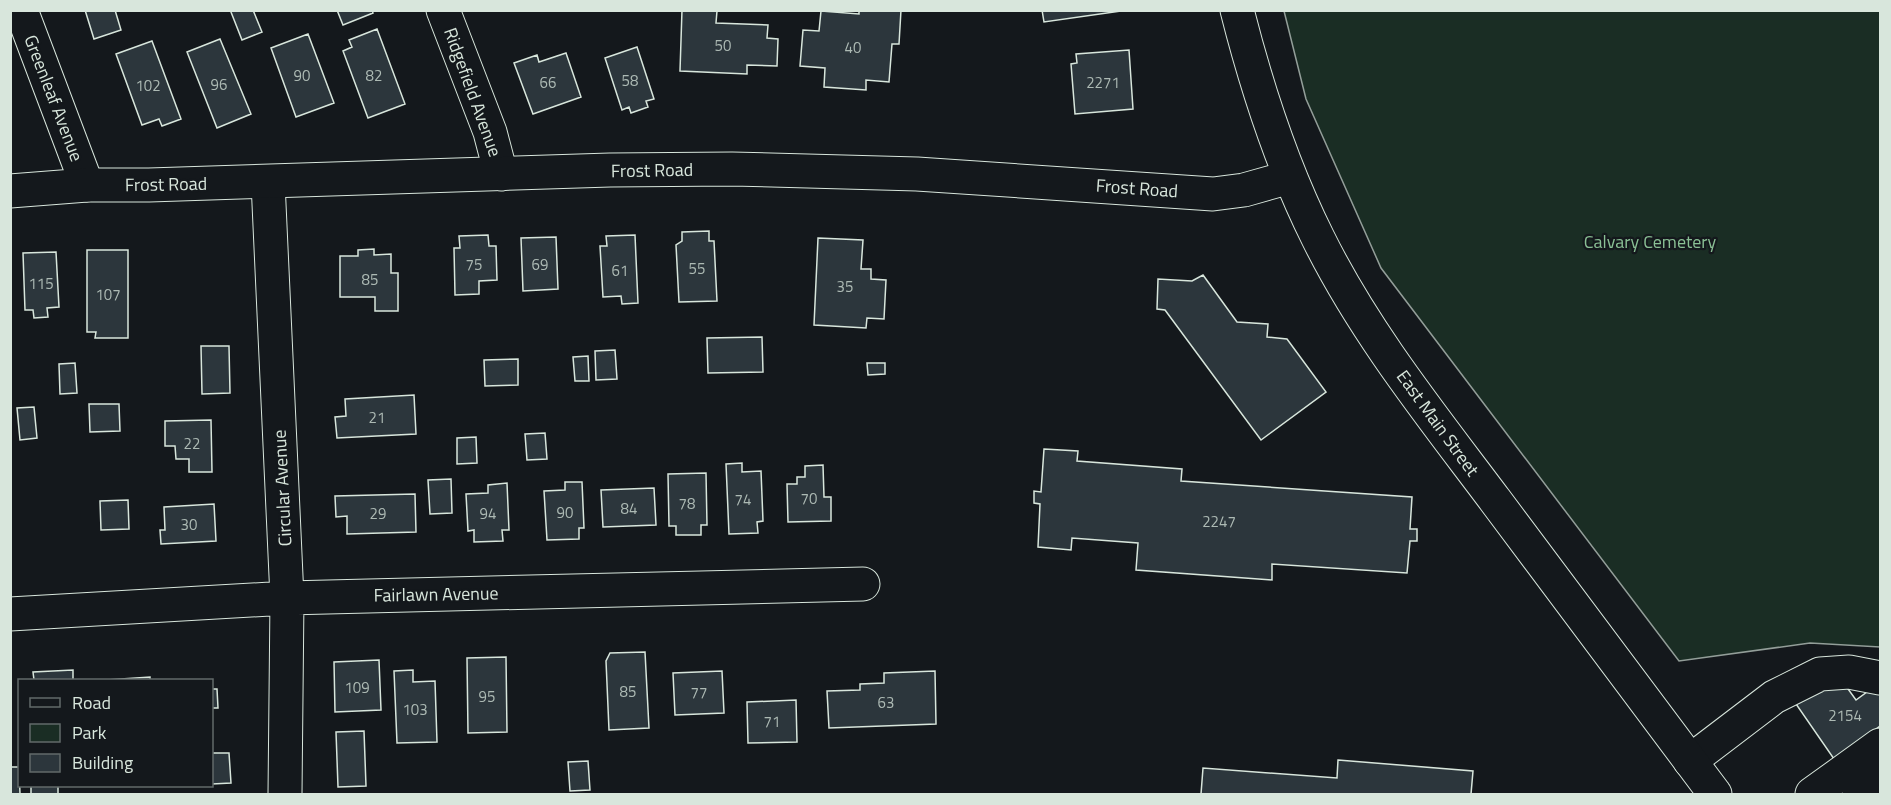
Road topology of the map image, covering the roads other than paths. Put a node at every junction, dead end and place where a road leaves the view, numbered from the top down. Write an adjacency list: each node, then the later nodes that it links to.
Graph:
1 (21, 10): 7 (main road, Greenleaf Avenue)
2 (443, 10): 4 (main road, Ridgefield Avenue)
3 (1237, 10): 5 (main road, East Main Street)
4 (501, 174): 5 (main road, Frost Road); 6 (main road, Frost Road)
5 (1290, 177): 14 (main road, East Main Street)
6 (268, 182): 7 (main road, Frost Road); 10 (main road, Circular Avenue)
7 (87, 185): 8 (main road, Frost Road)
8 (10, 191)
9 (862, 584): 10 (main road, Fairlawn Avenue)
10 (287, 598): 11 (main road, Fairlawn Avenue); 16 (main road, Circular Avenue)
11 (10, 614)
12 (1881, 678): 14 (main road)
13 (1881, 745): 18 (main road)
14 (1690, 761): 17 (main road, East Main Street)
15 (1881, 779): 19 (main road)
16 (285, 795)
17 (1715, 795)
18 (1812, 795)
19 (1859, 795)

